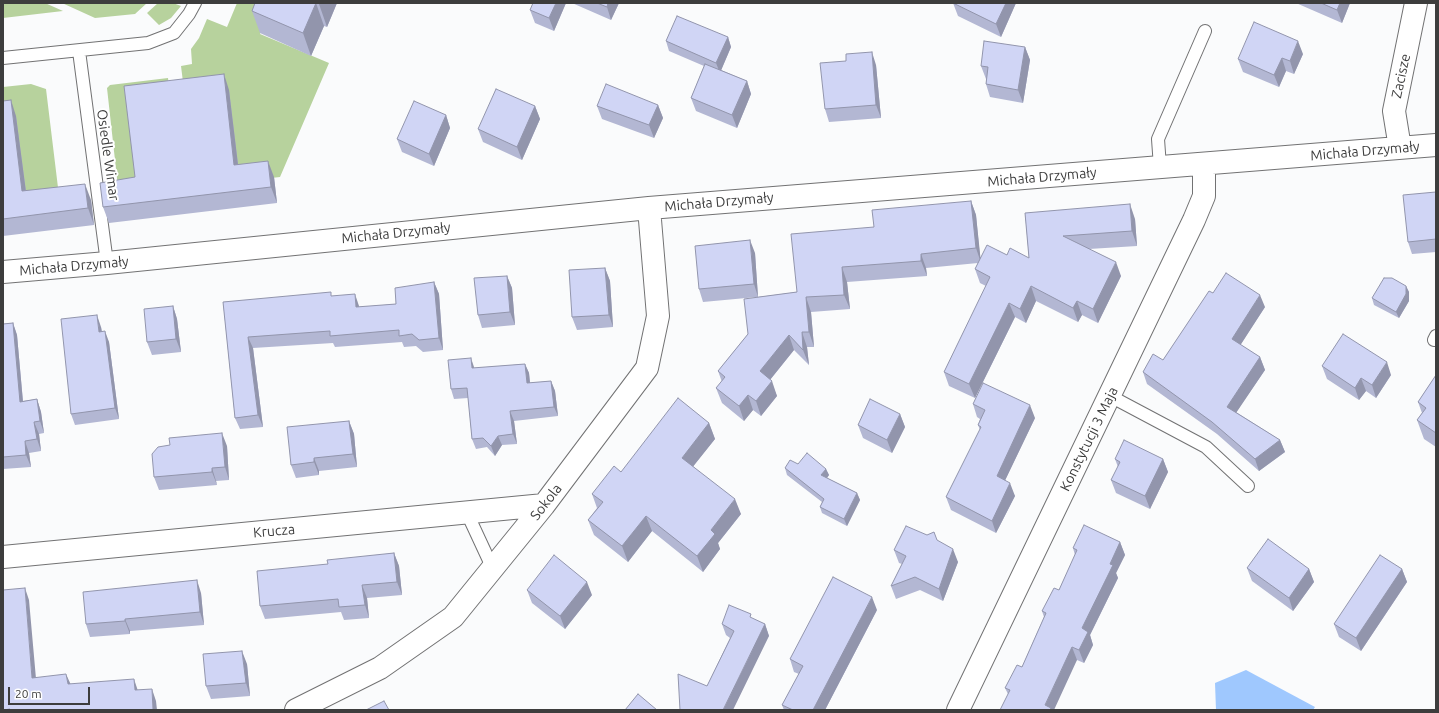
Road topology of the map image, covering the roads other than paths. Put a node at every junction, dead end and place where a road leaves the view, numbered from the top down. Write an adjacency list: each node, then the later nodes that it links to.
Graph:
1 (195, 3): 4 (lane)
2 (1416, 3): 7 (street, Zacisze)
3 (1205, 31): 9 (lane)
4 (79, 51): 5 (lane); 11 (lane, Osiedle Wimar)
5 (3, 58)
6 (1436, 145): 7 (street, Michała Drzymały)
7 (1400, 148): 8 (street, Michała Drzymały)
8 (1204, 165): 9 (street, Michała Drzymały); 13 (street, Konstytucji 3 Maja)
9 (1160, 167): 10 (street, Michała Drzymały)
10 (649, 208): 11 (street, Michała Drzymały); 15 (street, Sokola)
11 (108, 263): 12 (street, Michała Drzymały)
12 (3, 272)
13 (1110, 396): 14 (lane); 20 (street, Konstytucji 3 Maja)
14 (1248, 486)
15 (544, 505): 16 (street, Krucza); 18 (street, Sokola)
16 (467, 513): 17 (street, Krucza); 18 (lane)
17 (3, 557)
18 (493, 569): 19 (street, Sokola)
19 (296, 710)
20 (958, 710)

